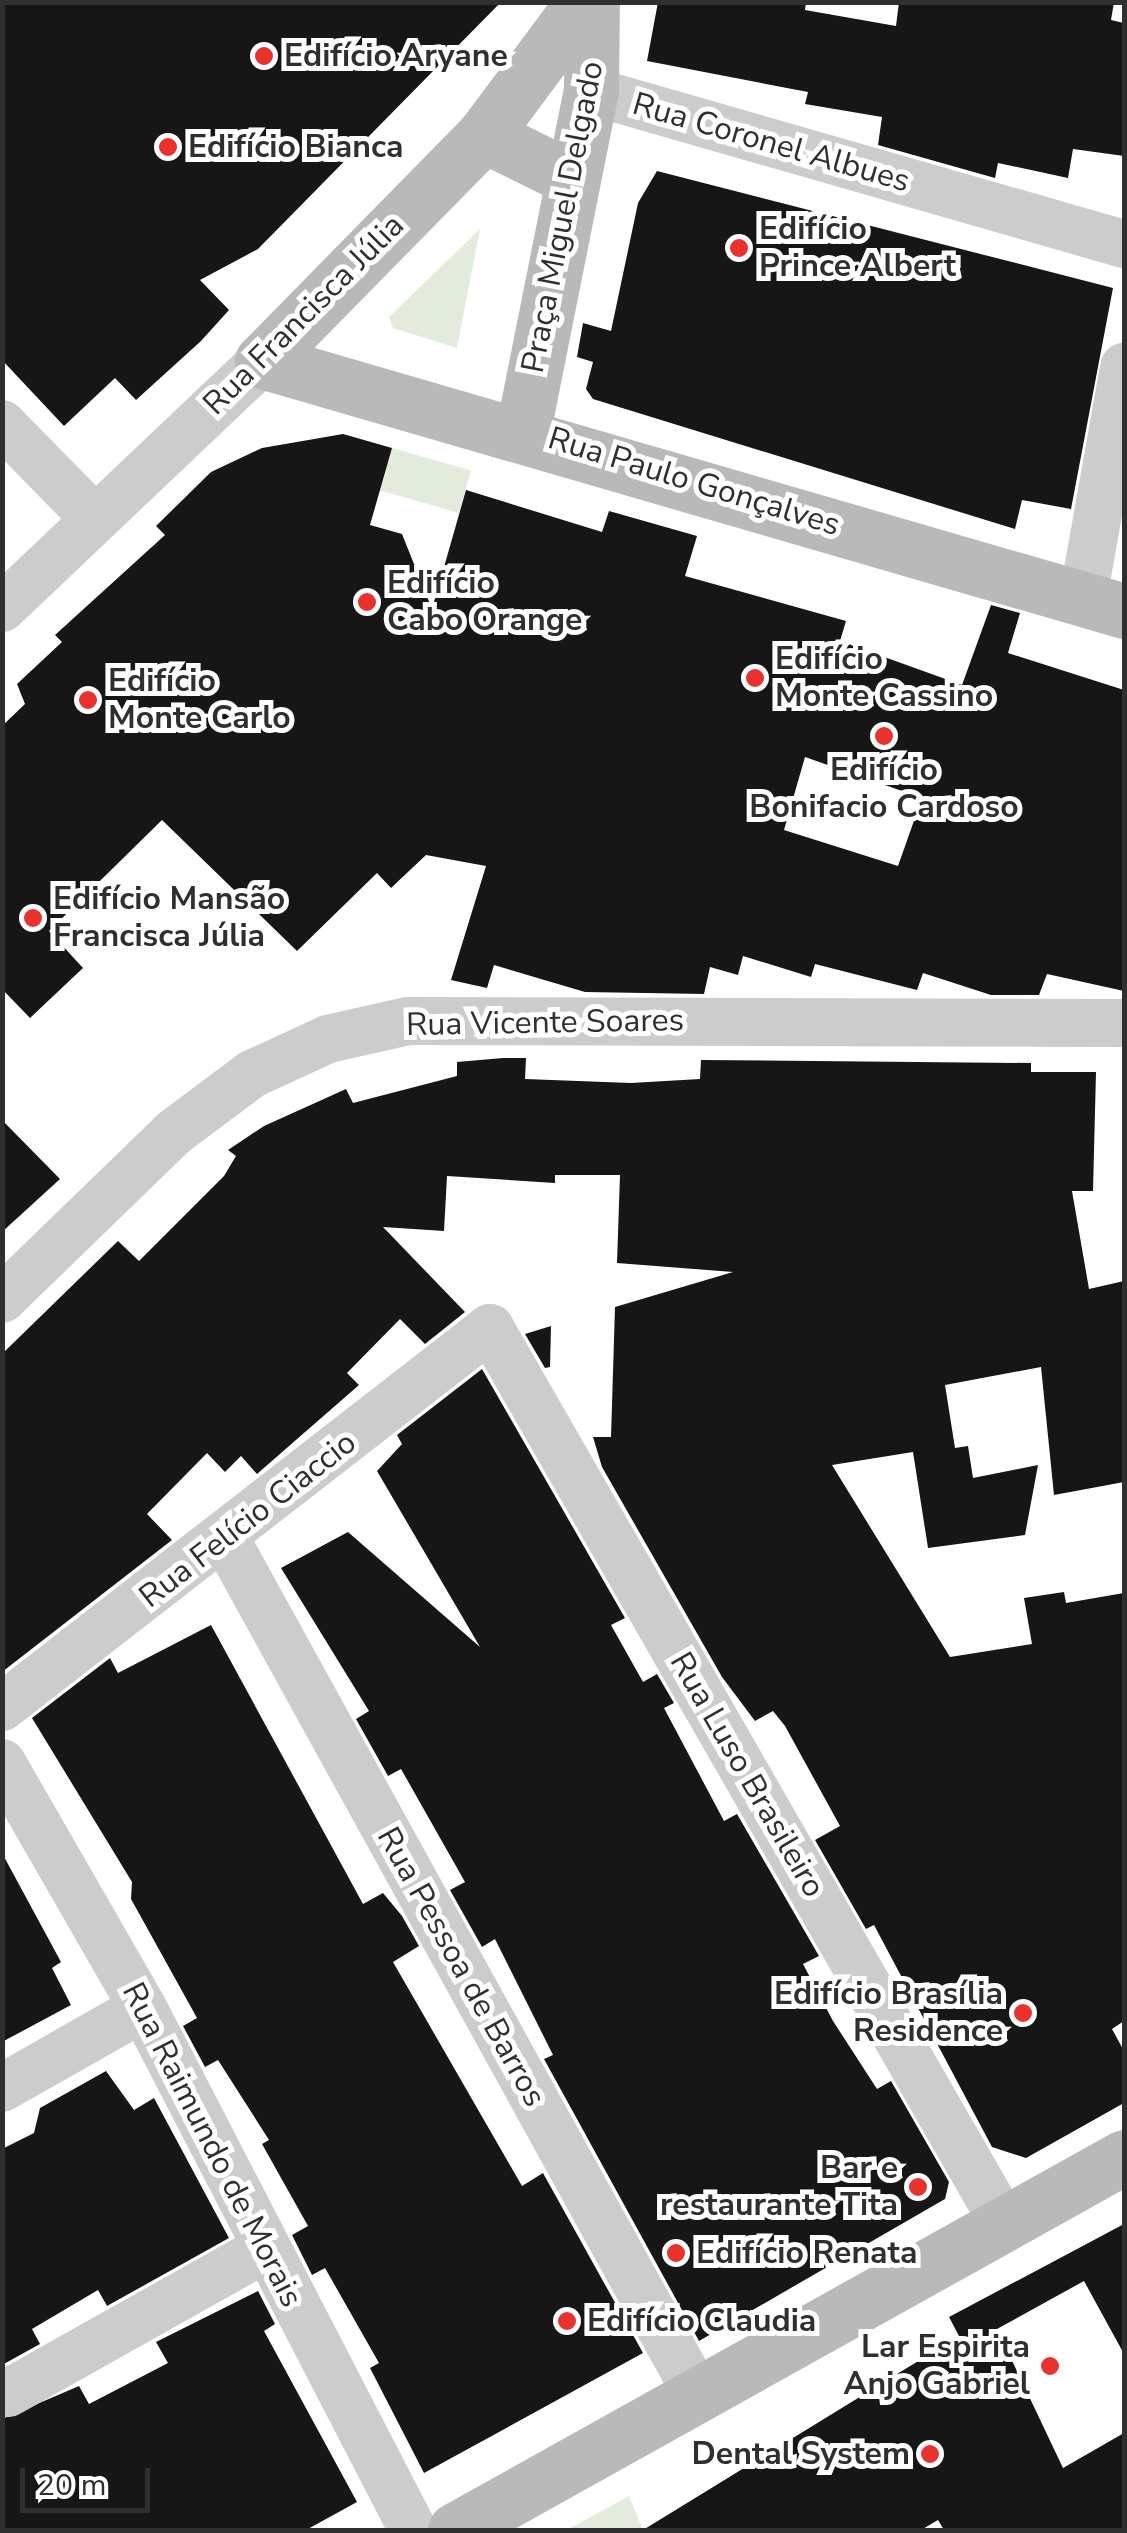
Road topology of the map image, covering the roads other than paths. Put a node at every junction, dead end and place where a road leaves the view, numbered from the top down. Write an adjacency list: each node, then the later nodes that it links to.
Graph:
1 (583, 2): 4 (street, Rua Francisca Júlia)
2 (592, 2): 3 (street, Praça Miguel Delgado)
3 (591, 91): 5 (street, Praça Miguel Delgado); 6 (street, Rua Coronel Albues)
4 (484, 135): 5 (street); 7 (street, Rua Francisca Júlia)
5 (573, 179): 10 (street, Praça Miguel Delgado)
6 (1124, 244)
7 (262, 360): 10 (street, Rua Paulo Gonçalves); 11 (street, Rua Francisca Júlia)
8 (1124, 367): 12 (street)
9 (2, 424): 11 (street)
10 (522, 430): 12 (street, Rua Paulo Gonçalves)
11 (94, 518): 13 (street, Rua Francisca Júlia)
12 (1104, 605)
13 (2, 608)
14 (1124, 1023): 15 (street, Rua Vicente Soares)
15 (2, 1299)
16 (490, 1328): 17 (street, Rua Felício Ciaccio); 23 (street, Rua Luso Brasileiro)
17 (226, 1540): 18 (street, Rua Felício Ciaccio); 26 (street, Rua Pessoa de Barros)
18 (2, 1707)
19 (2, 1763): 20 (street, Rua Raimundo de Morais)
20 (143, 2008): 21 (street); 24 (street, Rua Raimundo de Morais)
21 (2, 2088)
22 (1124, 2157): 23 (street)
23 (1003, 2222): 26 (street)
24 (265, 2249): 25 (street); 27 (street, Rua Raimundo de Morais)
25 (8, 2393)
26 (697, 2394): 28 (street)
27 (413, 2530)
28 (455, 2530)

